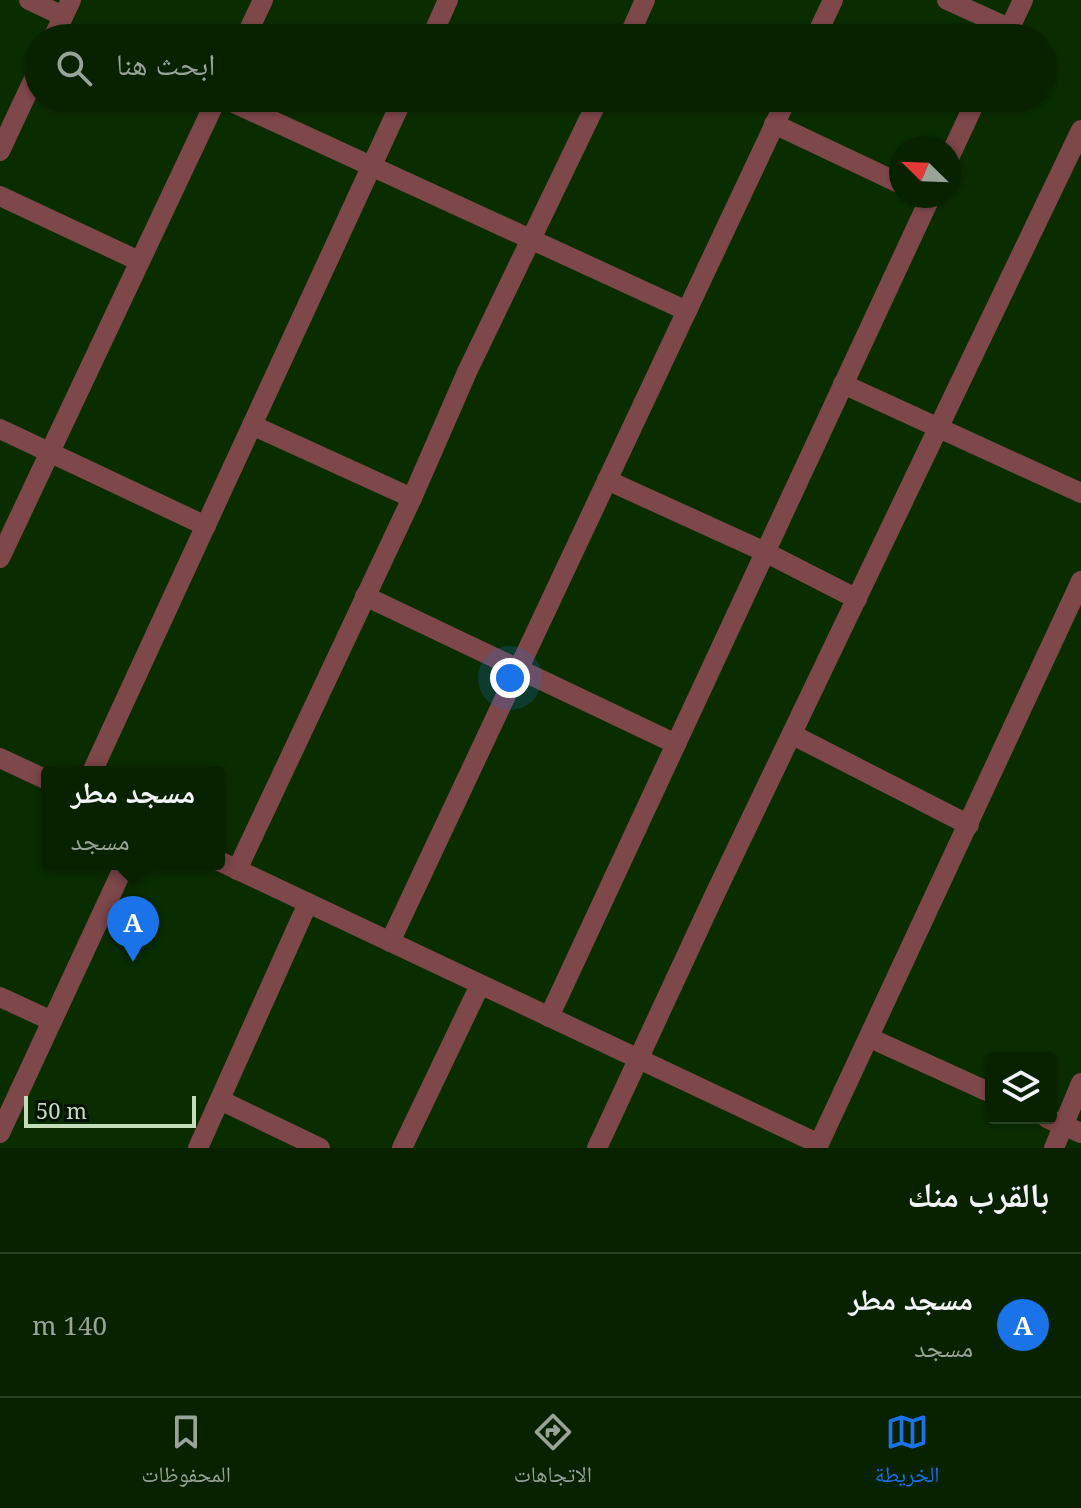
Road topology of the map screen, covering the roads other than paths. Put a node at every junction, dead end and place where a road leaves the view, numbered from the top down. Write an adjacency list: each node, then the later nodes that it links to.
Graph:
1 (29, 0): 8 (street)
2 (263, 0): 9 (street)
3 (448, 0): 10 (street)
4 (645, 0): 11 (street)
5 (833, 0): 12 (street)
6 (947, 0): 13 (street)
7 (1023, 0): 14 (street)
8 (67, 8)
9 (252, 24)
10 (437, 24)
11 (634, 24)
12 (822, 24)
13 (991, 24)
14 (1011, 24)
15 (24, 100): 25 (street)
16 (210, 112): 31 (street)
17 (253, 112): 26 (street)
18 (397, 112): 26 (street)
19 (592, 112): 30 (street)
20 (780, 112): 22 (street)
21 (970, 112): 24 (street)
22 (774, 124): 27 (street); 32 (street)
23 (1081, 130): 35 (street)
24 (959, 136)
25 (0, 151)
26 (371, 167): 30 (street); 34 (street)
27 (889, 178)
28 (0, 196): 31 (street)
29 (925, 208): 33 (street)
30 (533, 240): 32 (street); 40 (street)
31 (139, 261): 37 (street)
32 (687, 311): 38 (street)
33 (843, 384): 35 (street); 42 (street)
34 (252, 425): 40 (street); 41 (street)
35 (940, 427): 39 (street); 46 (street)
36 (0, 429): 37 (street)
37 (49, 454): 41 (street); 43 (street)
38 (607, 480): 42 (street); 47 (street)
39 (1081, 493)
40 (412, 498): 45 (street)
41 (206, 526): 51 (street)
42 (765, 552): 46 (street); 49 (street)
43 (0, 558)
44 (1081, 581): 53 (street)
45 (365, 596): 47 (street); 54 (street)
46 (857, 599): 48 (street)
47 (518, 669): 49 (street); 57 (street)
48 (793, 735): 53 (street); 63 (street)
49 (676, 744): 60 (street)
50 (0, 758): 52 (street)
51 (95, 766)
52 (41, 777)
53 (969, 825): 62 (street)
54 (228, 866): 56 (street)
55 (122, 870): 61 (street)
56 (308, 903): 57 (street); 66 (street)
57 (390, 942): 58 (street)
58 (480, 985): 60 (street); 72 (street)
59 (0, 997): 61 (street)
60 (549, 1017): 63 (street)
61 (52, 1021): 68 (street)
62 (870, 1038): 65 (street); 69 (street)
63 (640, 1060): 69 (street); 73 (street)
64 (1081, 1083): 67 (street)
65 (985, 1090)
66 (220, 1100): 70 (street); 71 (street)
67 (1064, 1126): 74 (street)
68 (0, 1133)
69 (818, 1146)
70 (198, 1148)
71 (320, 1148)
72 (402, 1148)
73 (597, 1148)
74 (1054, 1148)

